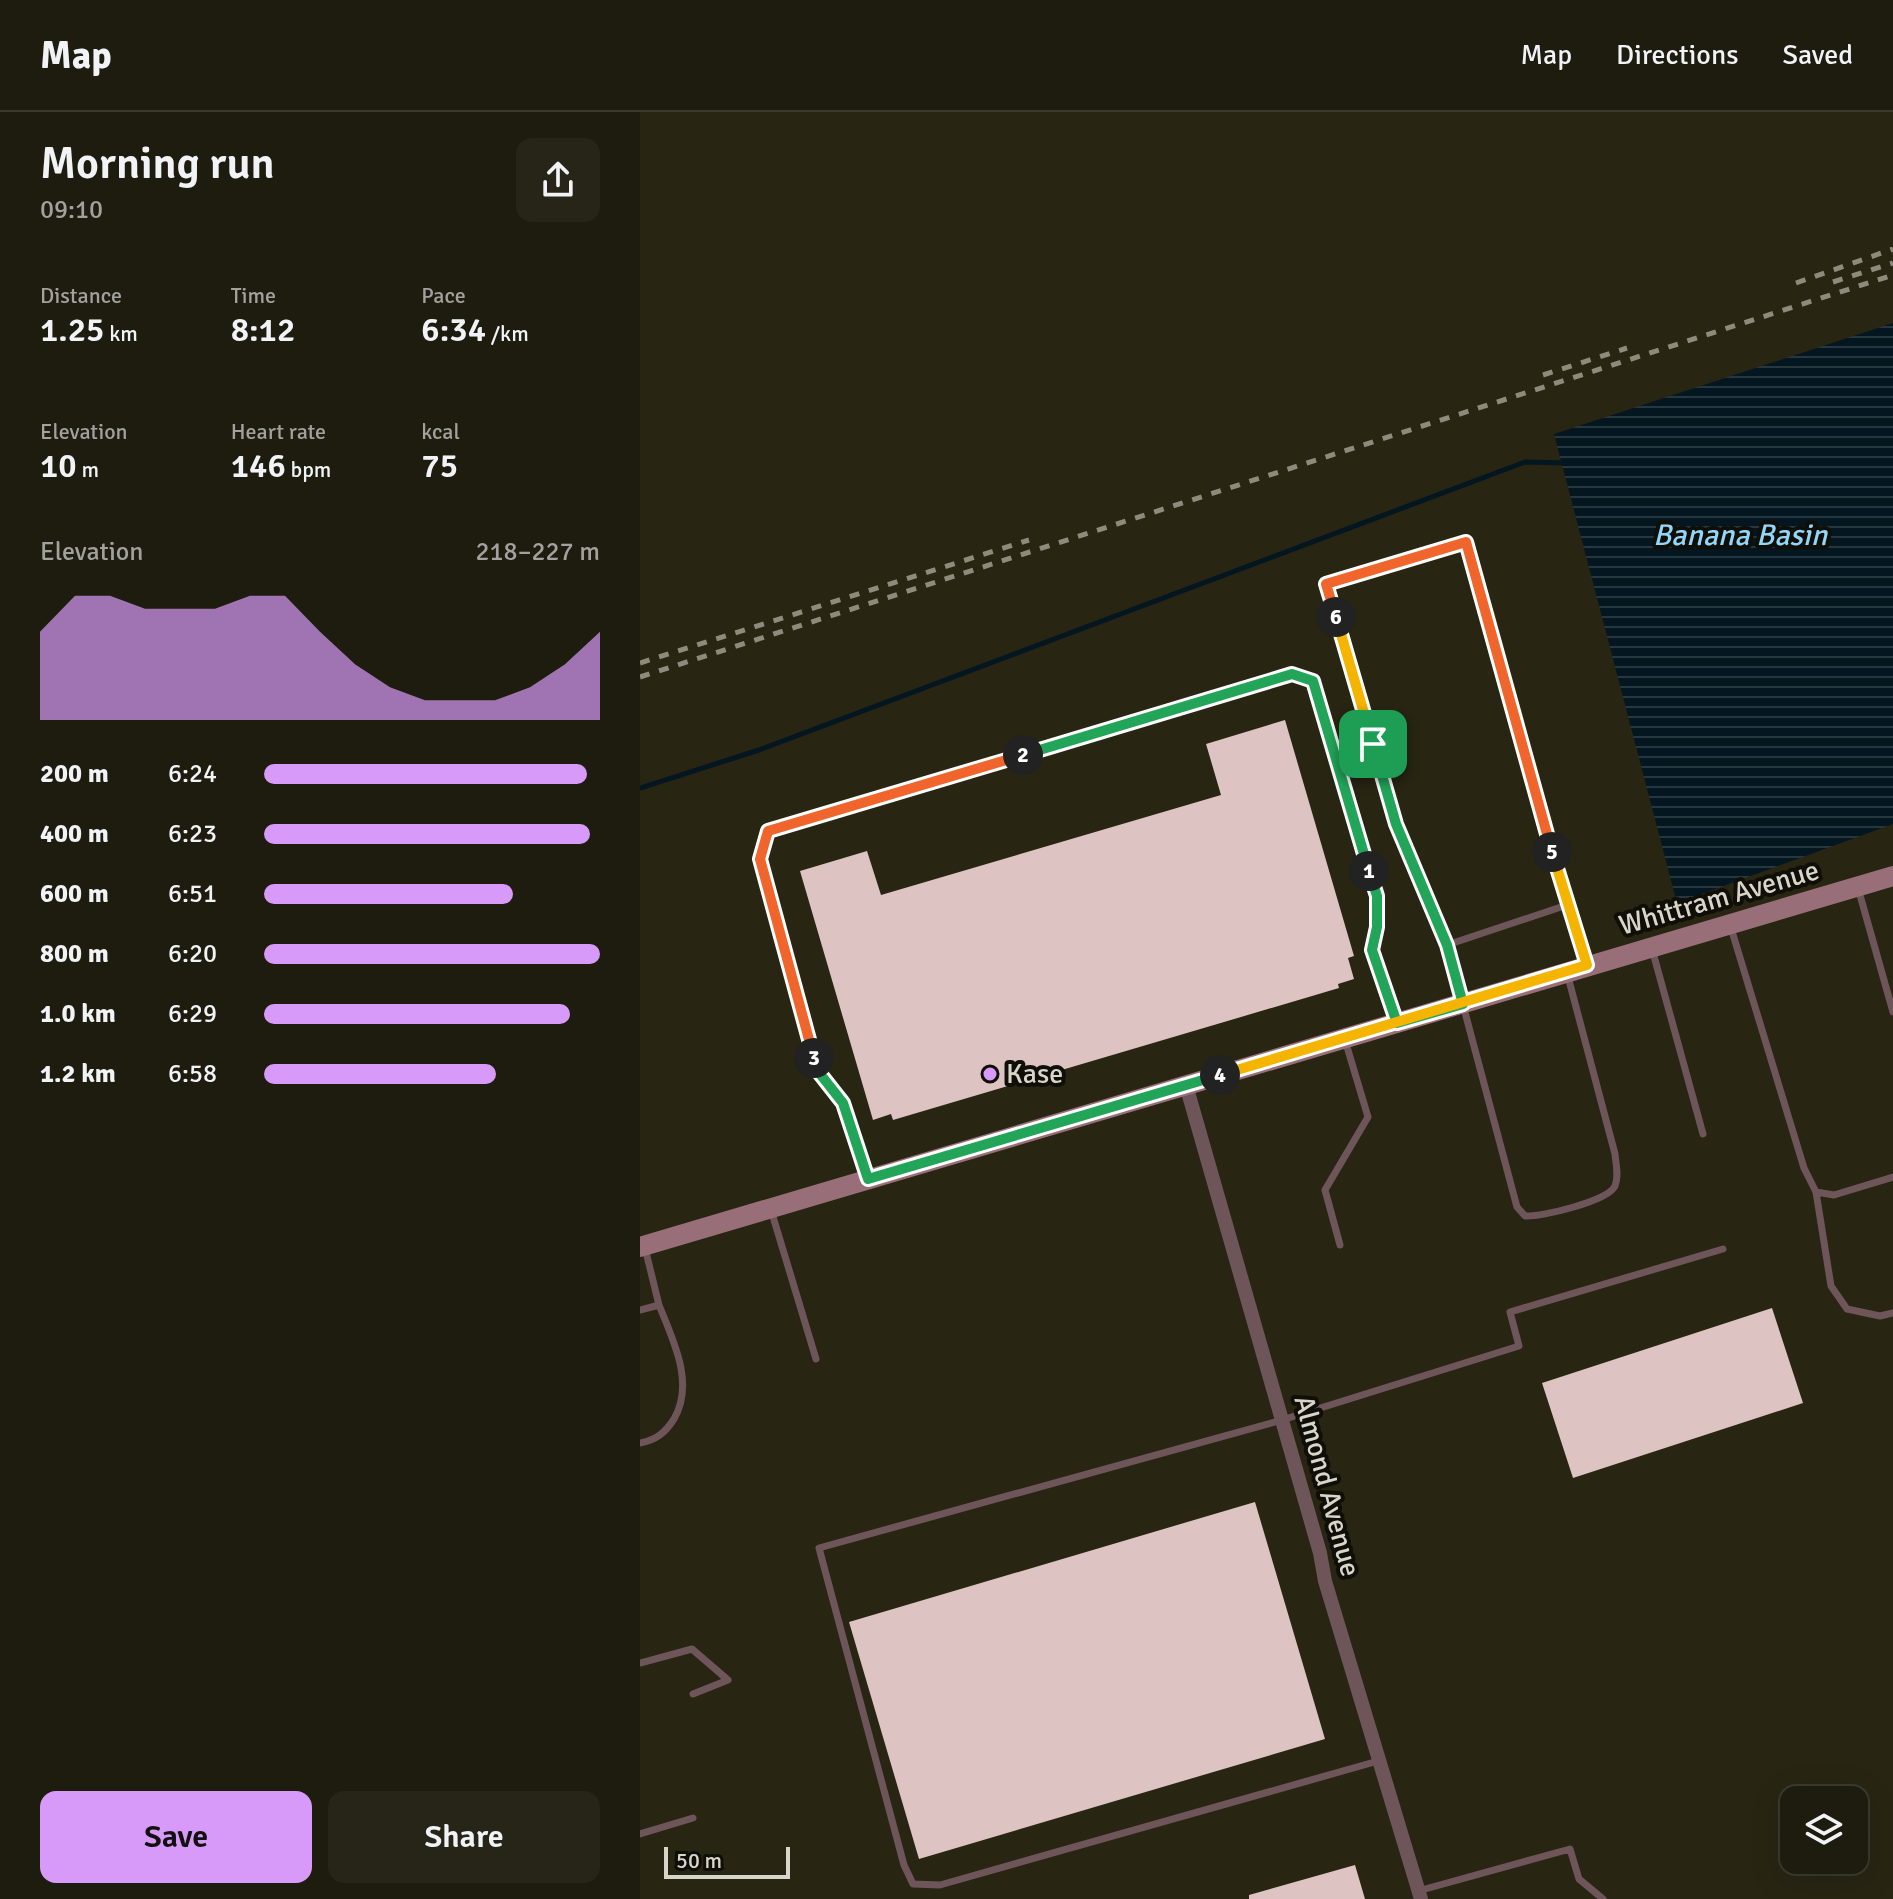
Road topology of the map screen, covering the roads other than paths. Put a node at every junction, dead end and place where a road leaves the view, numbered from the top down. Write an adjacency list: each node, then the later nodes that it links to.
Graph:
1 (1893, 876): 2 (street, Whittram Avenue)
2 (1858, 886): 4 (street, Whittram Avenue); 10 (lane)
3 (1567, 905): 5 (lane); 5 (lane); 7 (lane)
4 (1730, 924): 6 (street, Whittram Avenue); 17 (lane)
5 (1447, 945): 9 (lane)
6 (1651, 947): 7 (street, Whittram Avenue); 14 (lane)
7 (1587, 965): 8 (street, Whittram Avenue)
8 (1566, 971): 9 (street, Whittram Avenue); 9 (lane)
9 (1463, 1004): 11 (street, Whittram Avenue)
10 (1893, 1012)
11 (1397, 1023): 12 (street, Whittram Avenue); 16 (lane)
12 (1345, 1038): 13 (street, Whittram Avenue); 19 (lane)
13 (1186, 1085): 16 (street, Whittram Avenue); 26 (street, Almond Avenue)
14 (1703, 1134)
15 (1893, 1177): 17 (lane)
16 (868, 1179): 18 (street, Whittram Avenue)
17 (1816, 1192): 24 (lane)
18 (770, 1208): 20 (street, Whittram Avenue); 25 (lane)
19 (1340, 1245)
20 (642, 1246): 22 (lane)
21 (1723, 1249): 26 (lane)
22 (659, 1305): 23 (lane); 27 (lane)
23 (640, 1310)
24 (1893, 1313)
25 (816, 1359)
26 (1282, 1420): 30 (street, Almond Avenue); 30 (lane)
27 (640, 1443)
28 (640, 1663): 29 (lane)
29 (693, 1694)
30 (1381, 1760): 33 (street, Almond Avenue)
31 (693, 1818): 32 (lane)
32 (640, 1834)
33 (1420, 1895): 34 (lane)
34 (1603, 1899)

